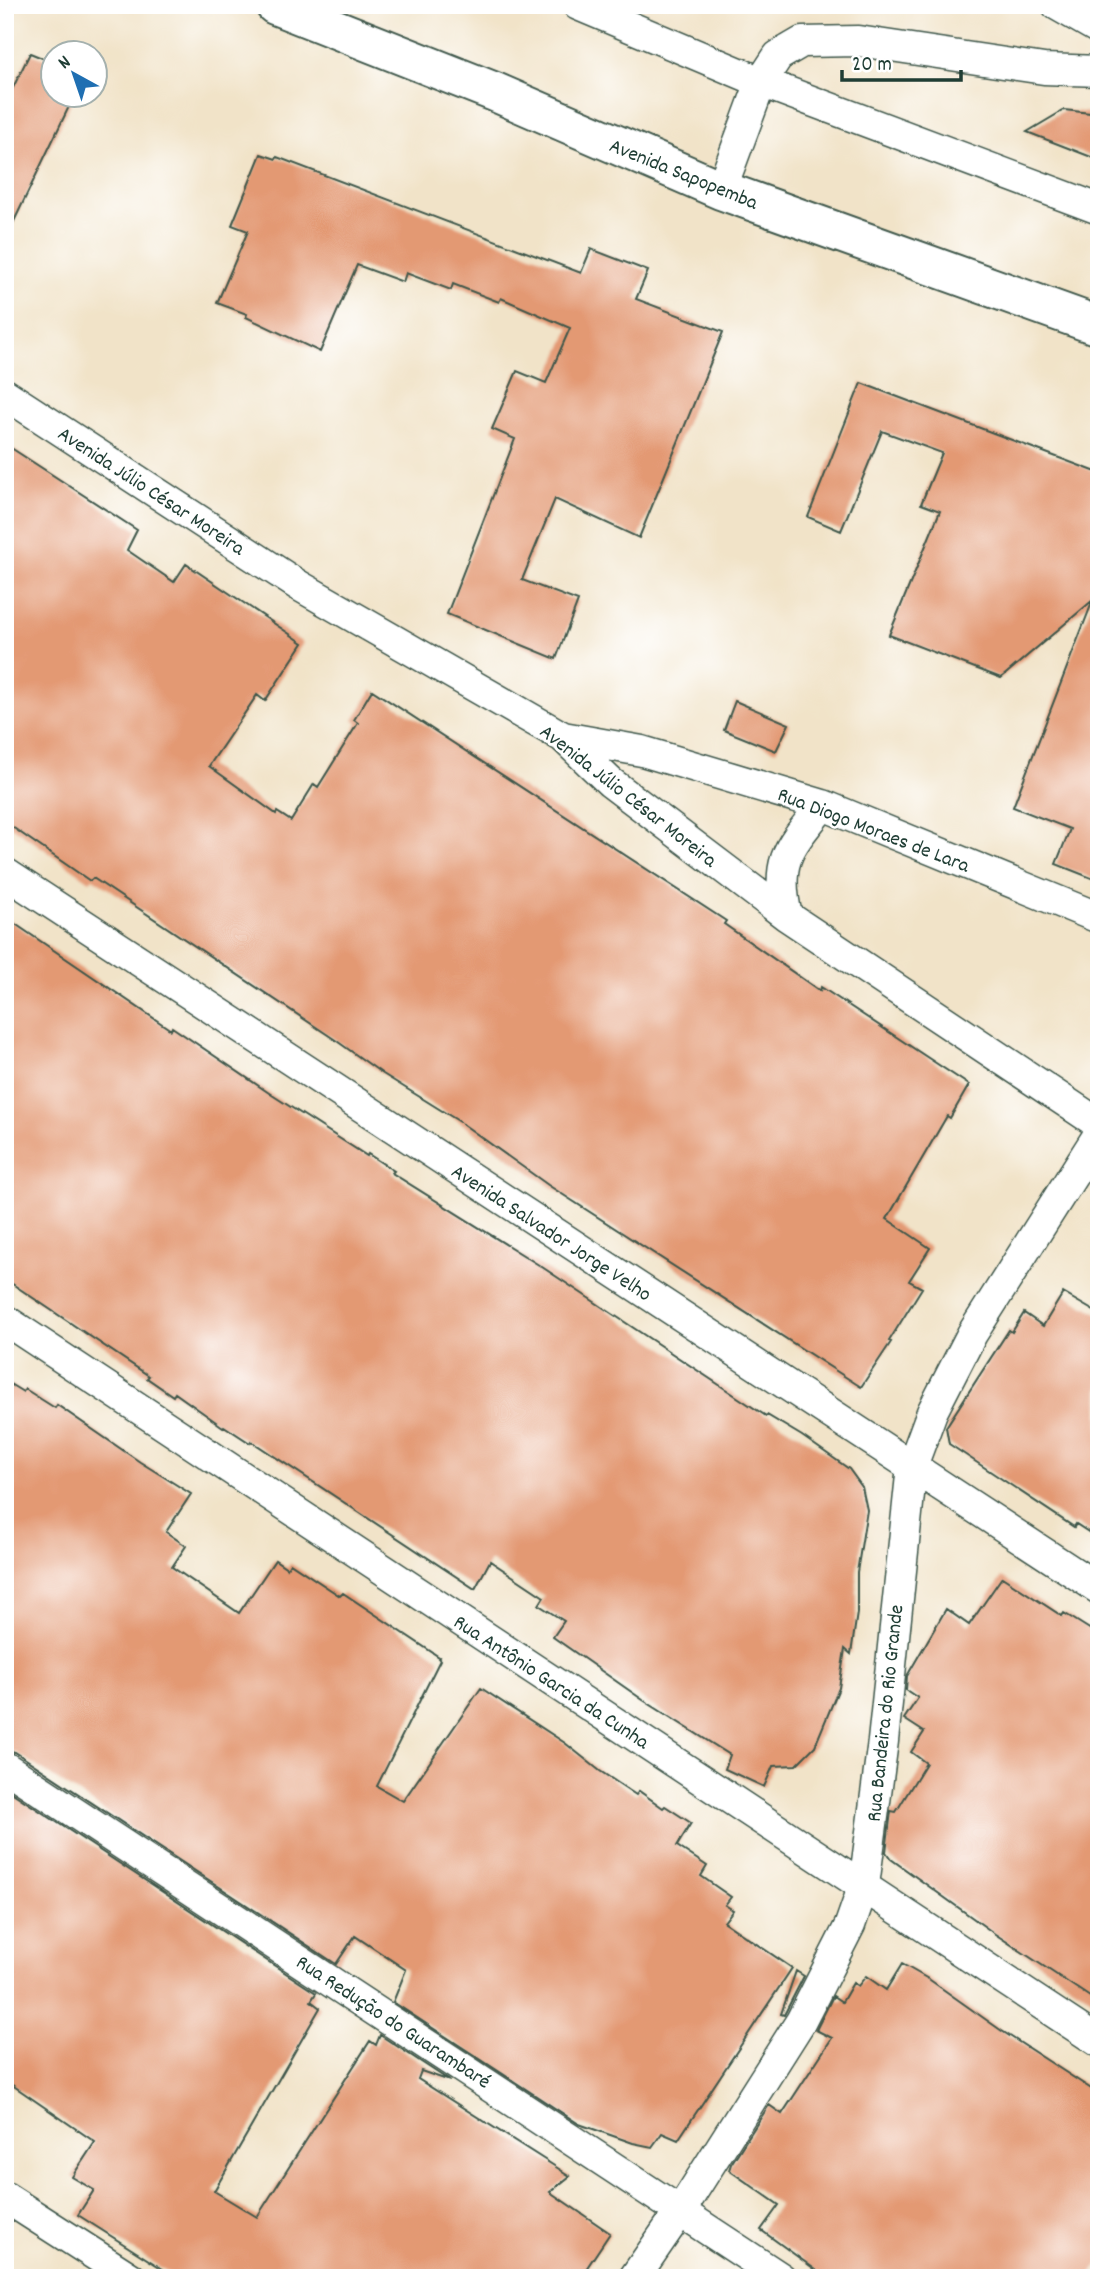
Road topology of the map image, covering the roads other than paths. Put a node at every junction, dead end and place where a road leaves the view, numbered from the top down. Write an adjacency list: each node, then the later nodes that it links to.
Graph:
1 (275, 5): 7 (main road, Avenida Sapopemba)
2 (578, 5): 6 (street)
3 (1056, 5): 4 (street)
4 (1099, 29)
5 (1099, 71): 6 (street)
6 (761, 82): 7 (street); 8 (street)
7 (720, 190): 9 (main road, Avenida Sapopemba)
8 (1099, 209)
9 (1099, 326)
10 (5, 394): 11 (street, Avenida Júlio César Moreira)
11 (563, 737): 12 (street, Rua Diogo Moraes de Lara); 14 (street, Avenida Júlio César Moreira)
12 (822, 805): 14 (street); 15 (street, Rua Diogo Moraes de Lara)
13 (5, 873): 19 (street, Avenida Salvador Jorge Velho)
14 (787, 916): 16 (street, Avenida Júlio César Moreira)
15 (1099, 918)
16 (1099, 1124)
17 (1099, 1134): 19 (street, Rua Bandeira do Rio Grande)
18 (5, 1320): 22 (street, Rua Antônio Garcia da Cunha)
19 (912, 1466): 20 (street, Avenida Salvador Jorge Velho); 22 (street, Rua Bandeira do Rio Grande)
20 (1099, 1589)
21 (5, 1767): 25 (street, Rua Redução do Guarambaré)
22 (864, 1885): 23 (street, Rua Antônio Garcia da Cunha); 25 (street, Rua Bandeira do Rio Grande)
23 (1099, 2042)
24 (5, 2197): 26 (street)
25 (681, 2210): 27 (street, Rua Bandeira do Rio Grande); 28 (street, Rua Redução do Guarambaré)
26 (131, 2278)
27 (634, 2278)
28 (781, 2278)

